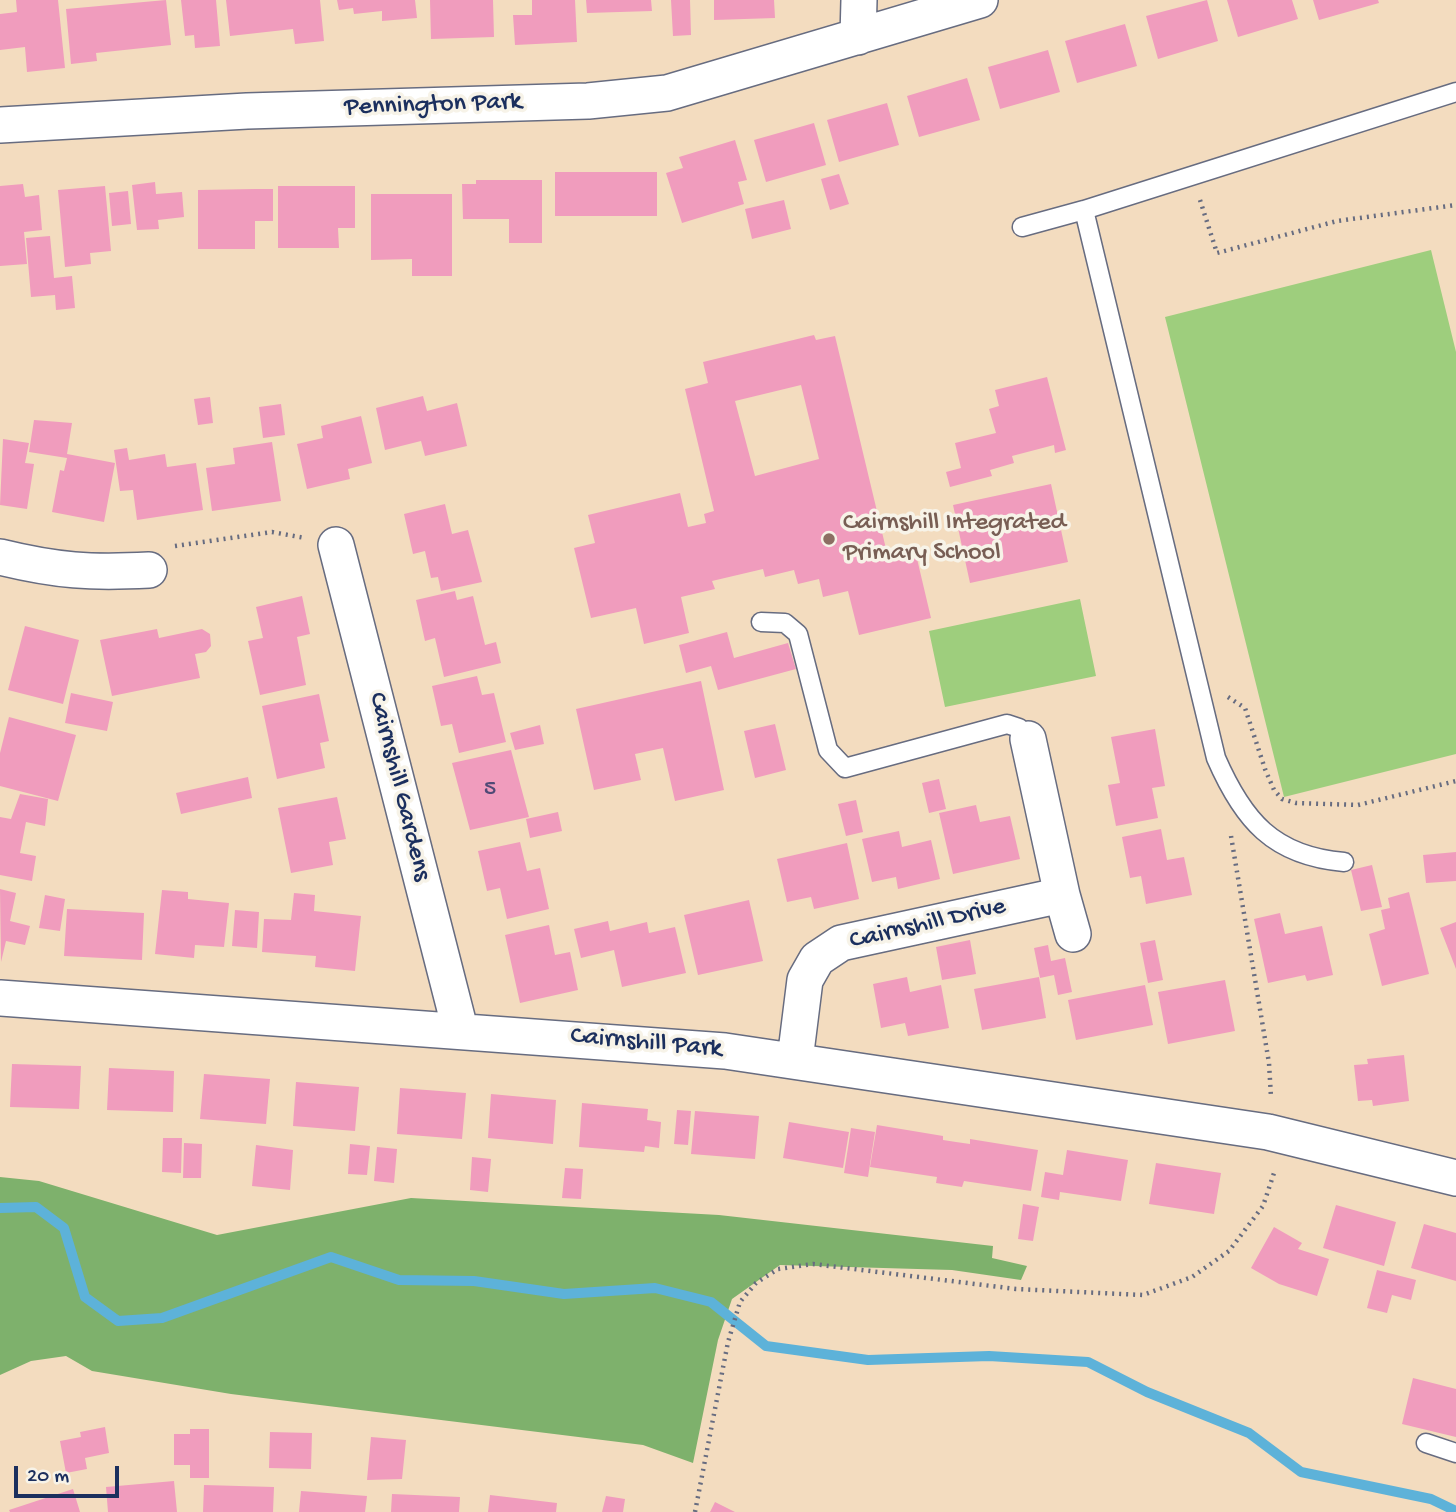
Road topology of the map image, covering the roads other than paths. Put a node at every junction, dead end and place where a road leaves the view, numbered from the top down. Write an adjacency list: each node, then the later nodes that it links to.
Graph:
1 (859, 0): 3 (street)
2 (980, 0): 3 (street, Pennington Park)
3 (858, 37): 5 (street, Pennington Park)
4 (1456, 92): 6 (lane)
5 (0, 125)
6 (1084, 210): 7 (lane); 13 (lane)
7 (1022, 227)
8 (336, 545): 17 (street, Cairnshill Gardens)
9 (0, 557): 10 (street)
10 (149, 570)
11 (761, 622): 12 (lane)
12 (1028, 739): 14 (street)
13 (1344, 862)
14 (1062, 895): 15 (street); 18 (street, Cairnshill Drive)
15 (1073, 934)
16 (0, 998): 17 (street, Cairnshill Park)
17 (460, 1029): 18 (street, Cairnshill Park)
18 (795, 1060): 19 (street, Cairnshill Park)
19 (1456, 1178)
20 (1426, 1443): 21 (lane)
21 (1456, 1453)

